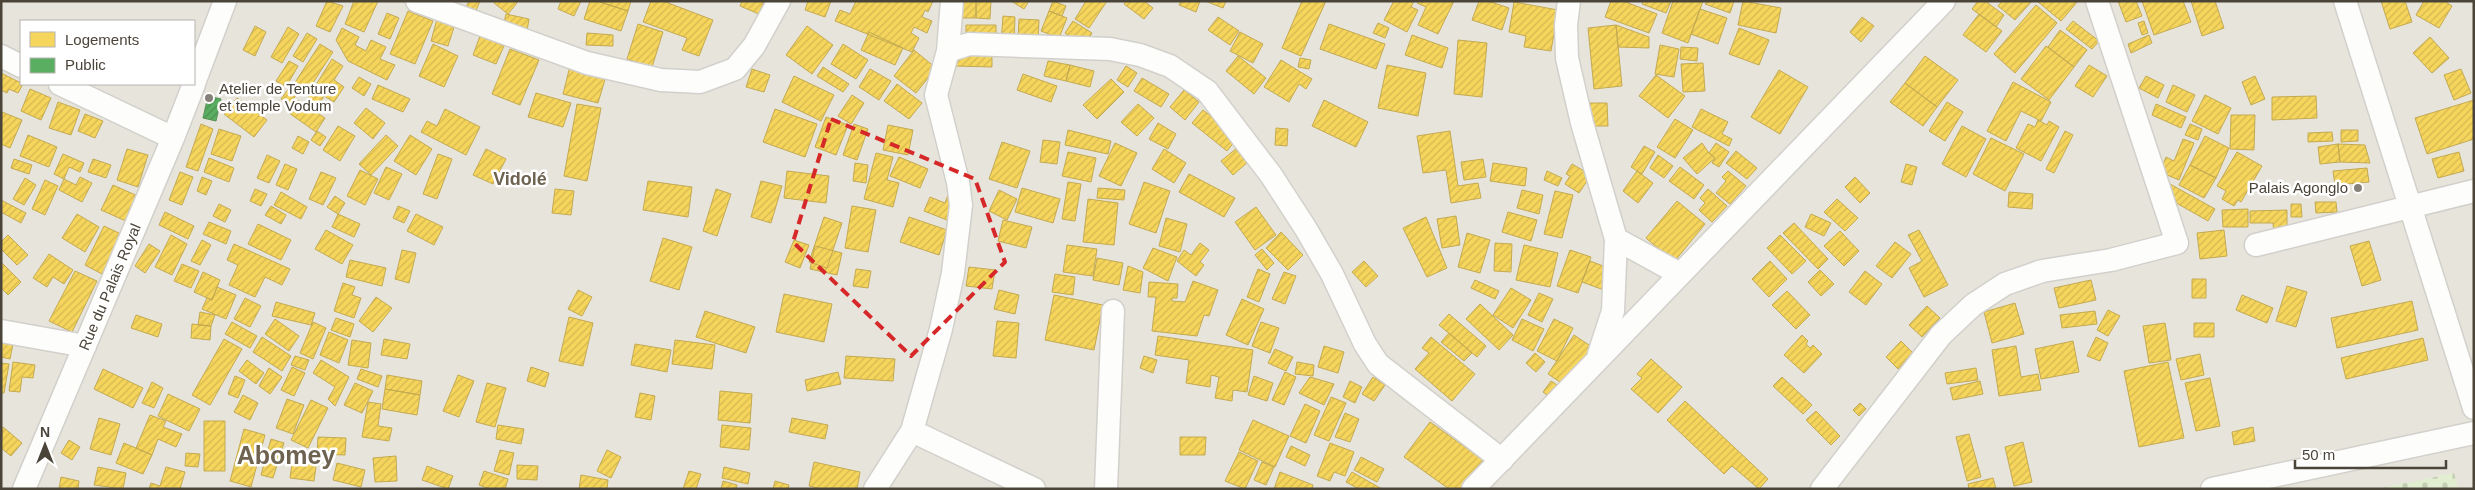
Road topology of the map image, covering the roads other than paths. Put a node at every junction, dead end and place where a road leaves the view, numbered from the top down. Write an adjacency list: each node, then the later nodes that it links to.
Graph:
1 (225, 1): 12 (street, Rue du Palais Royal)
2 (417, 1): 3 (street)
3 (779, 1)
4 (952, 1): 9 (street)
5 (1569, 1): 18 (street)
6 (1944, 1): 20 (street)
7 (2097, 1): 34 (street)
8 (2345, 1): 17 (street)
9 (948, 51): 26 (street); 28 (street)
10 (1, 56): 11 (street)
11 (20, 66)
12 (195, 81)
13 (62, 85): 15 (street)
14 (194, 85): 15 (street, Rue du Palais Royal)
15 (173, 138): 23 (street, Rue du Palais Royal)
16 (2474, 191): 17 (street)
17 (2412, 206): 19 (street); 25 (street)
18 (1616, 239): 20 (street); 24 (street)
19 (2256, 245)
20 (1680, 274): 24 (street)
21 (1113, 311): 32 (street)
22 (1, 331): 23 (street)
23 (85, 346): 29 (street, Rue du Palais Royal)
24 (1598, 358): 28 (street)
25 (2474, 408)
26 (912, 431): 30 (street); 31 (street)
27 (2474, 433): 35 (street)
28 (1502, 460): 33 (street)
29 (24, 489)
30 (875, 489)
31 (1034, 489)
32 (1106, 489)
33 (1473, 489)
34 (1822, 489)
35 (2212, 489)

